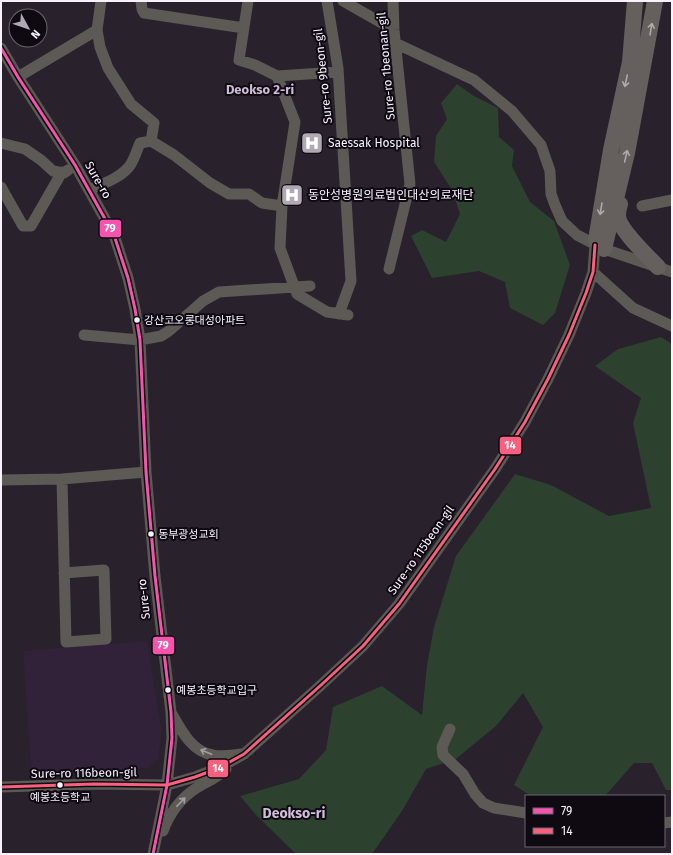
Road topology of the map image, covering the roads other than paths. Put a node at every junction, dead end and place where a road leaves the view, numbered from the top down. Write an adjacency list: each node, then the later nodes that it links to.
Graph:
1 (101, 1): 10 (street)
2 (141, 1): 9 (street)
3 (248, 1): 9 (street)
4 (328, 1): 14 (street, Sure-ro 9beon-gil)
5 (343, 1): 11 (street)
6 (393, 1): 11 (street, Sure-ro 1beonan-gil)
7 (635, 1): 27 (highway, one-way to 27)
8 (655, 1): 21 (highway, one-way to 8)
9 (244, 28): 15 (street)
10 (97, 30): 16 (street); 17 (street)
11 (394, 30): 12 (street, Sure-ro 1beonan-gil)
12 (395, 43): 27 (street); 28 (street, Sure-ro 1beonan-gil)
13 (1, 48): 16 (street, Sure-ro)
14 (338, 72): 15 (street); 31 (street, Sure-ro 9beon-gil)
15 (277, 76): 25 (street)
16 (18, 77): 19 (street, Sure-ro)
17 (151, 141): 23 (street); 25 (street)
18 (1, 143): 20 (street)
19 (75, 165): 20 (street); 23 (street, Sure-ro)
20 (62, 172): 22 (street)
21 (621, 179): 27 (highway); 29 (highway)
22 (1, 187)
23 (89, 190): 35 (street, Sure-ro)
24 (672, 200): 26 (street)
25 (282, 206): 31 (street)
26 (642, 206)
27 (600, 247): 29 (street); 30 (street, Sure-ro 115beon-gil)
28 (389, 269)
29 (665, 270)
30 (593, 272): 33 (street); 42 (street, Sure-ro 115beon-gil)
31 (294, 286): 32 (street); 35 (street)
32 (310, 286)
33 (672, 326)
34 (84, 335): 35 (street)
35 (140, 340): 36 (street, Sure-ro)
36 (146, 472): 37 (street); 40 (street, Sure-ro)
37 (62, 479): 38 (street); 39 (street)
38 (1, 480)
39 (64, 573): 39 (street)
40 (171, 712): 42 (street, one-way to 40); 43 (street, Sure-ro)
41 (450, 729): 45 (street)
42 (242, 755): 43 (street, Sure-ro 115beon-gil); 46 (street, one-way to 42)
43 (167, 785): 44 (street, Sure-ro 116beon-gil); 46 (street, Sure-ro)
44 (1, 787)
45 (525, 813)
46 (154, 851)

